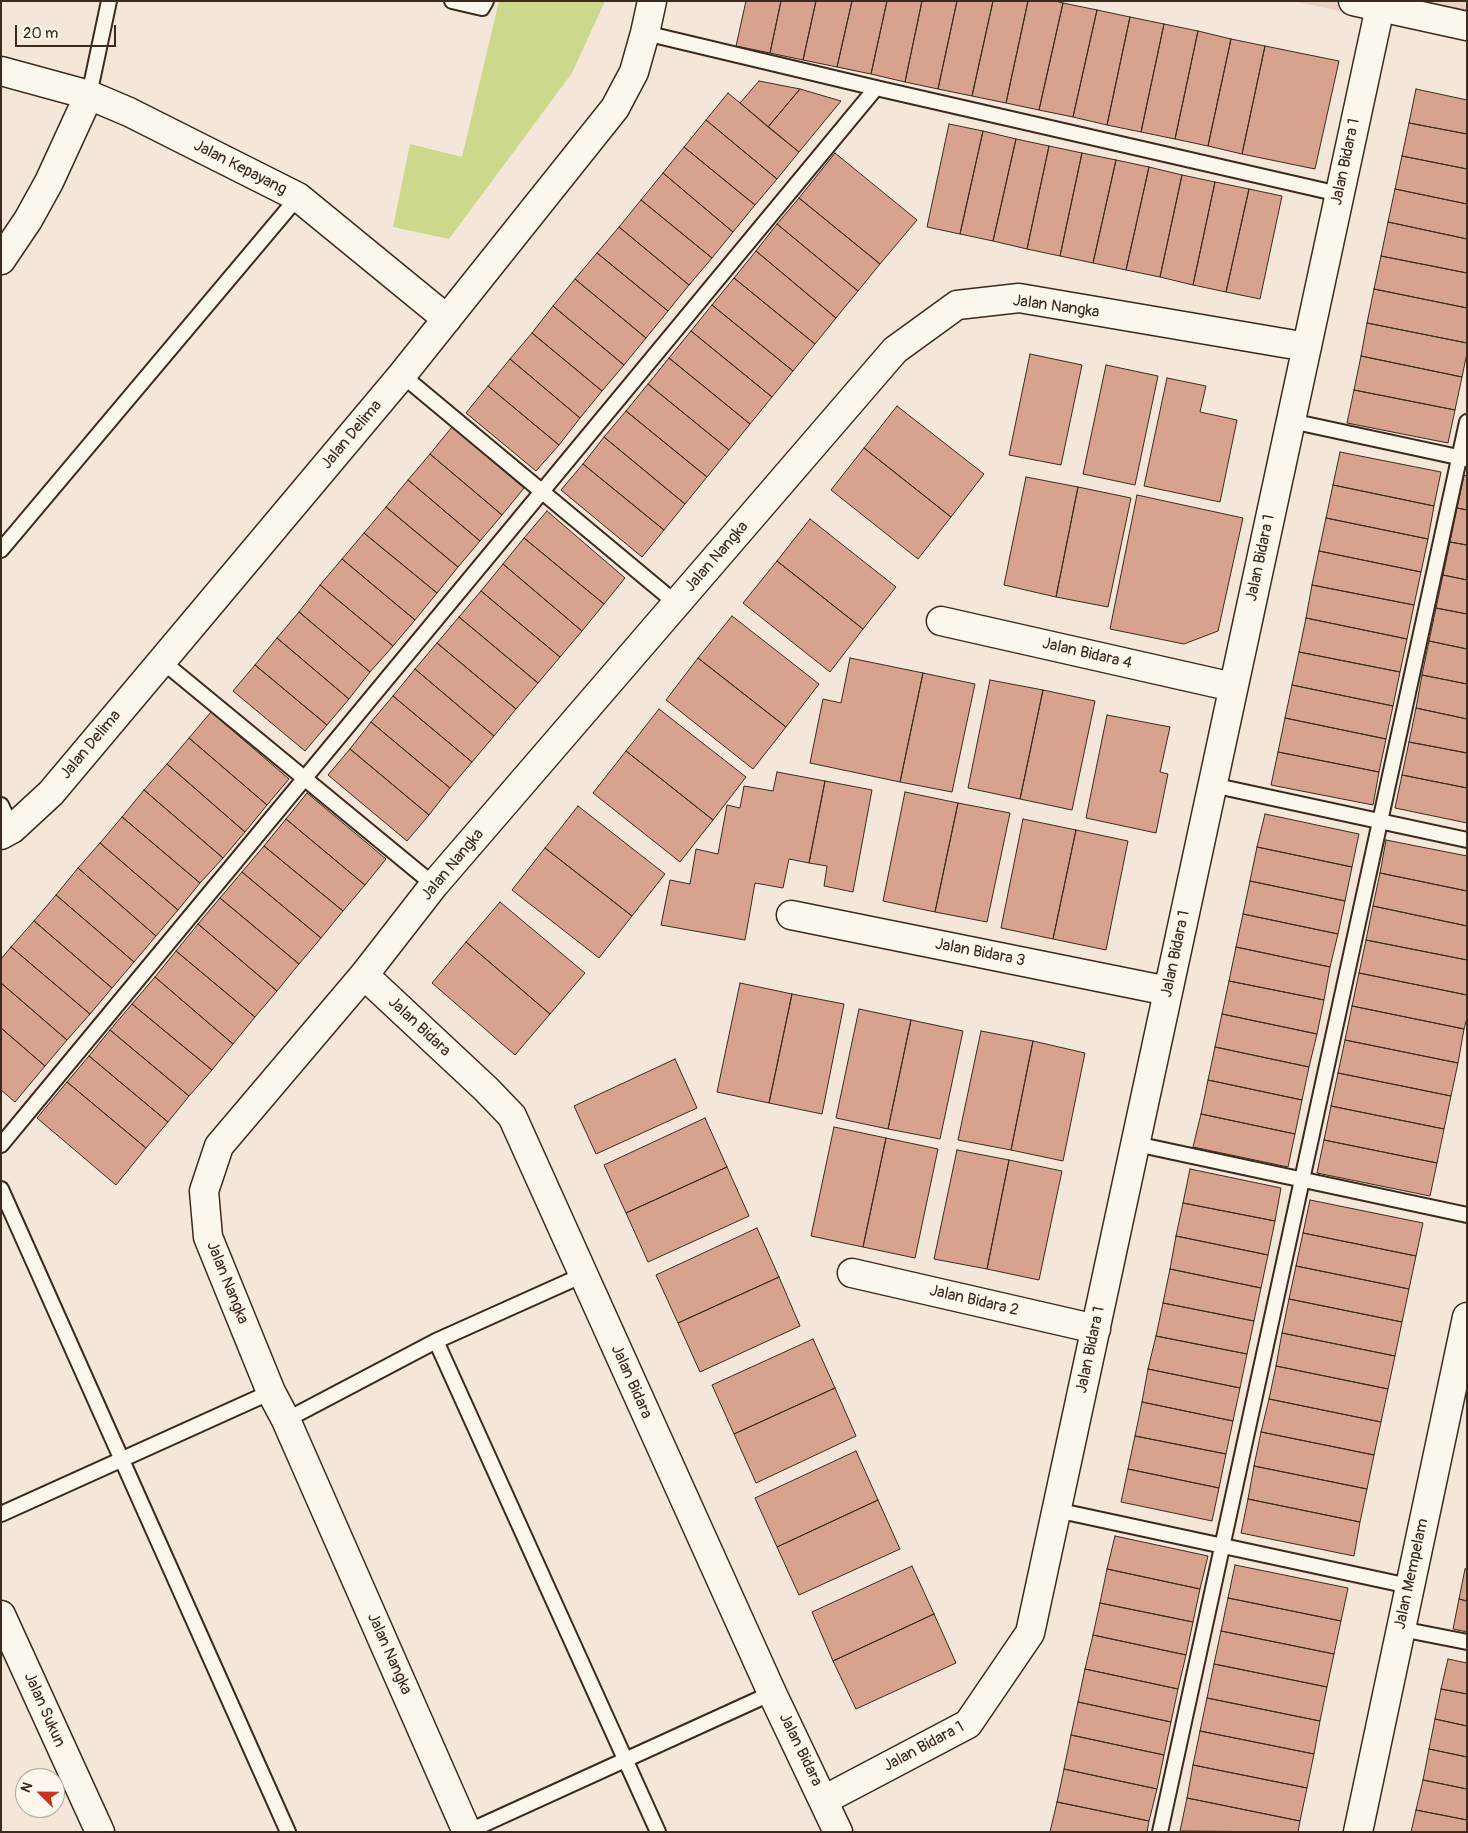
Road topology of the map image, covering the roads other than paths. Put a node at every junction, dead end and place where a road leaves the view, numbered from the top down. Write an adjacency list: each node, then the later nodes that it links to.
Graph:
1 (109, 1): 12 (lane)
2 (452, 1): 3 (lane)
3 (486, 1)
4 (652, 1): 9 (street, Jalan Delima)
5 (1353, 1): 6 (street)
6 (1380, 7): 7 (street); 13 (street, Jalan Bidara 1)
7 (1424, 9): 8 (street)
8 (1467, 26)
9 (645, 33): 11 (lane); 16 (street, Jalan Delima)
10 (1, 71): 12 (street, Jalan Kepayang)
11 (876, 88): 13 (lane); 22 (lane)
12 (88, 95): 14 (street, Jalan Kepayang); 15 (street)
13 (1339, 194): 17 (street, Jalan Bidara 1)
14 (298, 197): 16 (street, Jalan Kepayang); 23 (lane)
15 (1, 260)
16 (447, 319): 18 (street, Jalan Delima)
17 (1307, 348): 19 (street, Jalan Bidara 1); 24 (street, Jalan Nangka)
18 (402, 375): 22 (lane); 26 (street, Jalan Delima)
19 (1291, 421): 21 (lane); 27 (street, Jalan Bidara 1)
20 (1467, 422): 21 (lane)
21 (1463, 458): 30 (lane)
22 (542, 492): 24 (lane); 28 (lane)
23 (1, 550)
24 (678, 604): 33 (street, Jalan Nangka)
25 (941, 621): 27 (street, Jalan Bidara 4)
26 (162, 661): 28 (lane); 31 (street, Jalan Delima)
27 (1233, 687): 29 (street, Jalan Bidara 1)
28 (305, 778): 33 (lane); 38 (lane)
29 (1212, 785): 30 (lane); 36 (street, Jalan Bidara 1)
30 (1380, 821): 32 (lane); 39 (lane)
31 (5, 823)
32 (1467, 840)
33 (434, 885): 35 (street, Jalan Nangka)
34 (791, 915): 36 (street, Jalan Bidara 3)
35 (364, 975): 43 (street, Jalan Bidara); 47 (street, Jalan Nangka)
36 (1168, 992): 37 (street, Jalan Bidara 1)
37 (1136, 1144): 39 (lane); 45 (street, Jalan Bidara 1)
38 (1, 1145)
39 (1302, 1180): 41 (lane); 52 (lane)
40 (1, 1190): 49 (lane)
41 (1467, 1215)
42 (852, 1273): 45 (street, Jalan Bidara 2)
43 (583, 1275): 46 (lane); 57 (street, Jalan Bidara)
44 (1467, 1316): 53 (street, Jalan Mempelam)
45 (1096, 1329): 50 (street, Jalan Bidara 1)
46 (436, 1341): 48 (lane); 58 (lane)
47 (271, 1392): 48 (street, Jalan Nangka); 49 (lane)
48 (286, 1420): 62 (street, Jalan Nangka)
49 (122, 1460): 51 (lane); 61 (lane)
50 (1056, 1510): 52 (lane); 59 (street, Jalan Bidara 1)
51 (1, 1514)
52 (1222, 1546): 53 (lane); 65 (lane)
53 (1409, 1586): 55 (street, Jalan Mempelam)
54 (1, 1615): 60 (street, Jalan Sukun)
55 (1401, 1628): 56 (lane); 66 (street, Jalan Mempelam)
56 (1467, 1642)
57 (772, 1693): 58 (lane); 59 (street, Jalan Bidara)
58 (626, 1760): 62 (lane); 63 (lane)
59 (824, 1800): 64 (street, Jalan Bidara)
60 (100, 1832)
61 (288, 1832)
62 (467, 1832)
63 (658, 1832)
64 (838, 1832)
65 (1160, 1832)
66 (1358, 1832)

